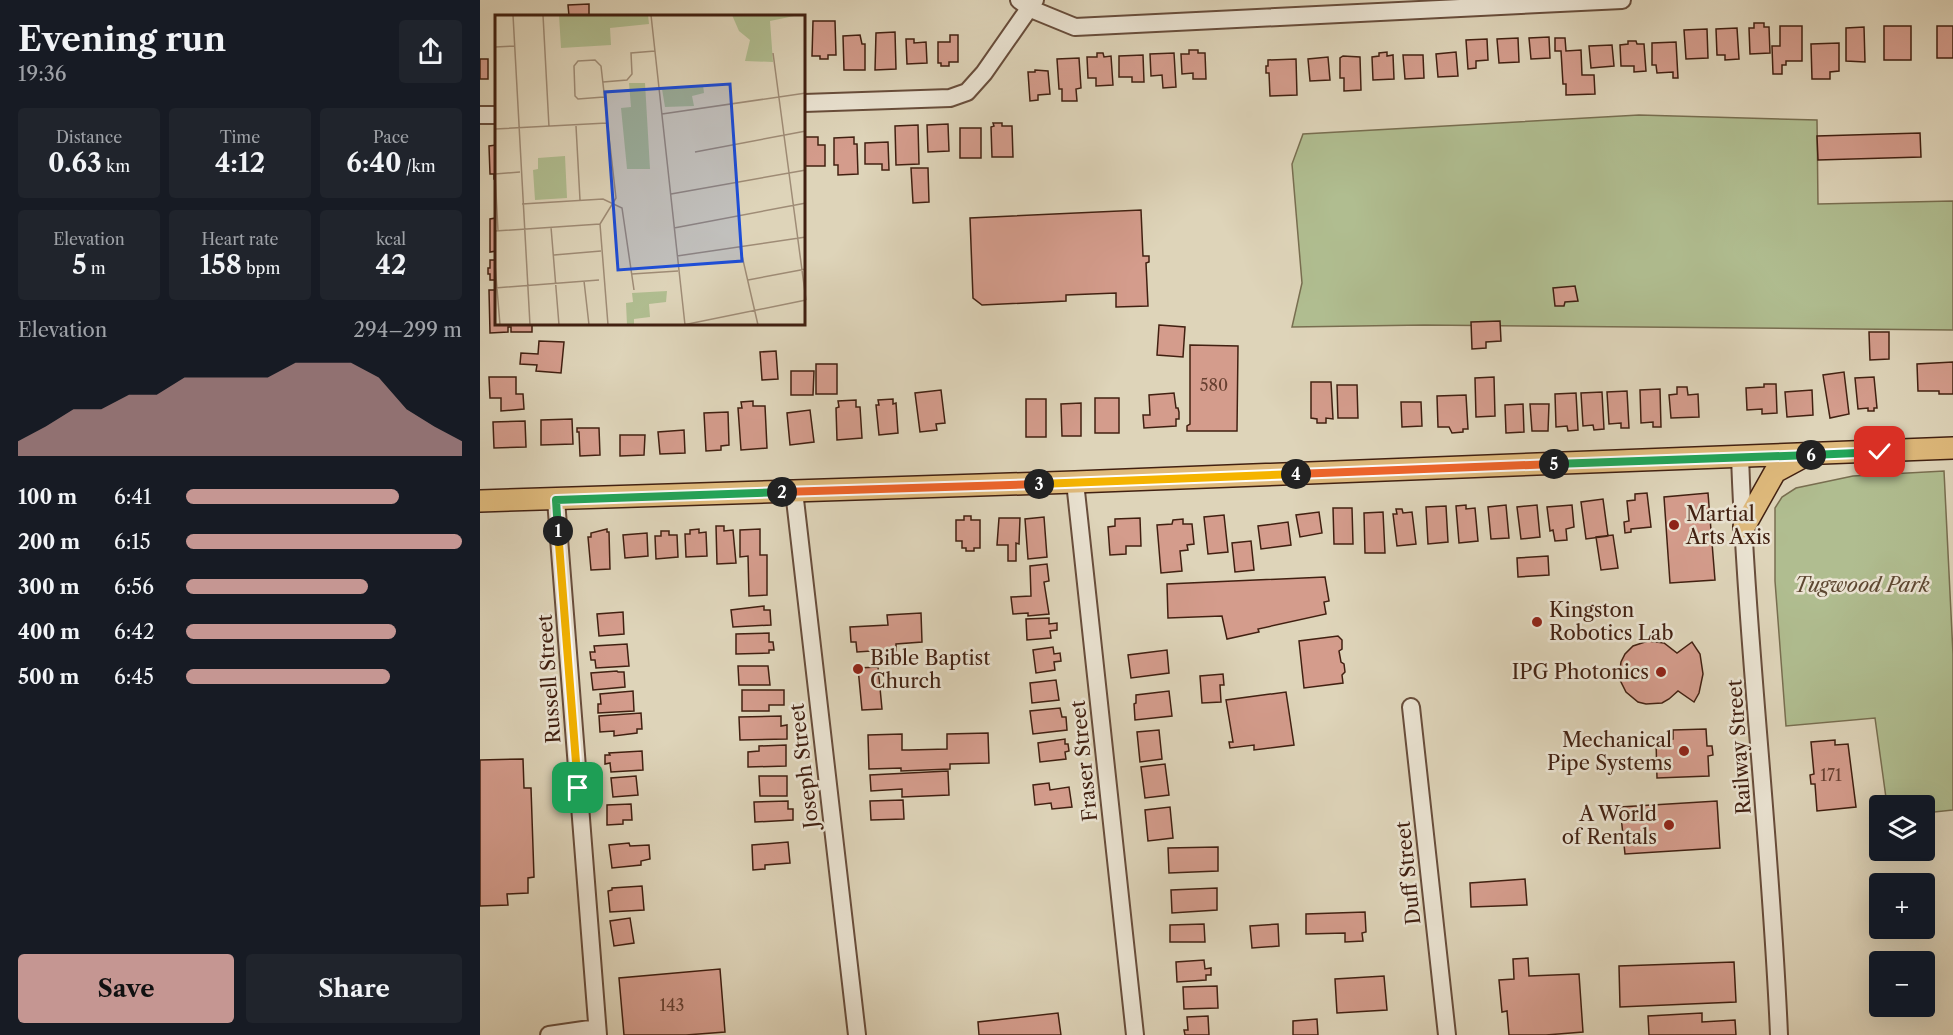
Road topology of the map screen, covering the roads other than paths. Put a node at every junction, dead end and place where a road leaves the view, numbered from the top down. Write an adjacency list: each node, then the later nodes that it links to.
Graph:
1 (1622, 0): 3 (street)
2 (1028, 3): 3 (street); 4 (street)
3 (1490, 3)
4 (806, 103)
5 (495, 115): 6 (street)
6 (480, 116)
7 (1953, 448): 8 (main road)
8 (1807, 455): 9 (main road); 14 (main road)
9 (1740, 457): 10 (main road); 14 (street, Railway Street)
10 (1075, 482): 11 (main road); 19 (street, Fraser Street)
11 (794, 491): 12 (main road); 18 (street, Joseph Street)
12 (556, 500): 13 (main road); 16 (street, Russell Street)
13 (480, 501)
14 (1743, 527): 21 (street, Railway Street)
15 (1411, 707): 20 (street, Duff Street)
16 (597, 1031): 17 (street)
17 (549, 1035)
18 (857, 1035)
19 (1136, 1035)
20 (1447, 1035)
21 (1779, 1035)

